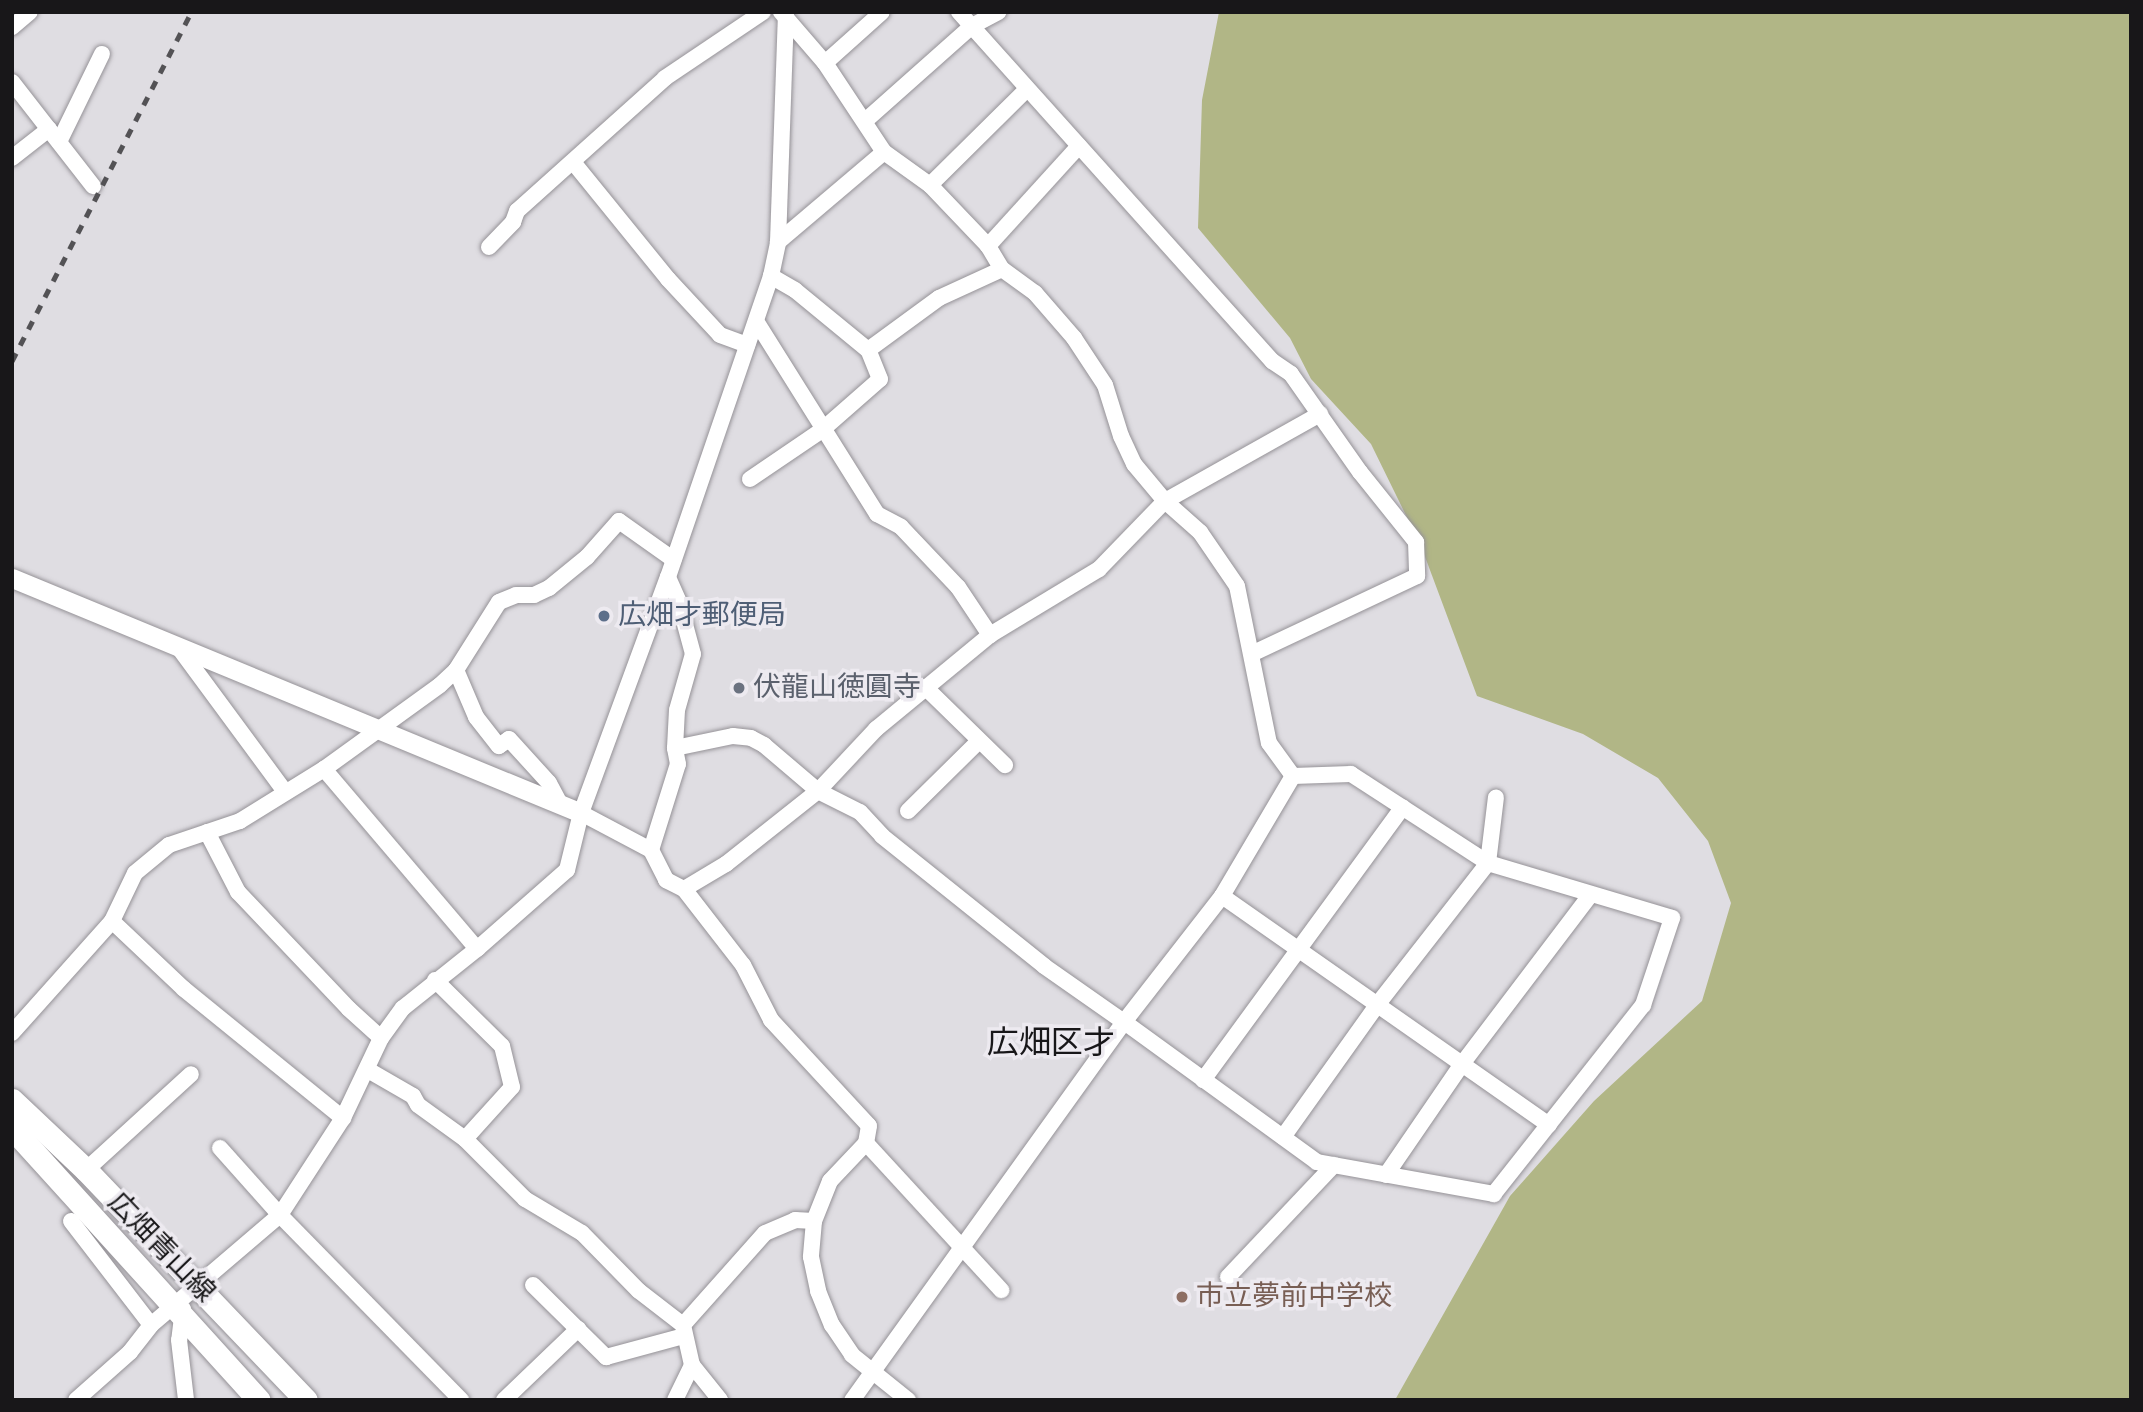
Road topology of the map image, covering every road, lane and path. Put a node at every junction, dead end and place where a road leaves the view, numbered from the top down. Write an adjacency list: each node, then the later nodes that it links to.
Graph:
1 (30, 12): 8 (street)
2 (762, 12): 18 (street)
3 (882, 12): 10 (street)
4 (959, 12): 7 (street)
5 (998, 12): 7 (street)
6 (784, 13): 10 (street); 21 (street)
7 (972, 26): 12 (street); 13 (street)
8 (12, 27)
9 (102, 54): 14 (street)
10 (825, 63): 13 (street)
11 (12, 82): 14 (street)
12 (1027, 89): 15 (street); 19 (street)
13 (864, 121): 16 (street)
14 (54, 135): 17 (street); 20 (street)
15 (1079, 146): 22 (street); 29 (street)
16 (884, 152): 19 (street); 21 (street)
17 (12, 158)
18 (573, 162): 23 (street); 27 (street)
19 (930, 185): 22 (street)
20 (93, 186)
21 (778, 242): 25 (street)
22 (988, 246): 24 (street)
23 (489, 247)
24 (1002, 269): 28 (street); 32 (street)
25 (771, 276): 26 (street); 28 (street)
26 (756, 321): 27 (street); 30 (street)
27 (747, 345): 33 (street)
28 (868, 350): 30 (street)
29 (1320, 414): 32 (street); 38 (street)
30 (822, 430): 31 (street); 36 (street)
31 (750, 479)
32 (1165, 502): 36 (street); 38 (street)
33 (674, 560): 34 (street); 39 (street)
34 (668, 577): 43 (street); 53 (street)
35 (12, 578): 37 (street)
36 (990, 635): 40 (street)
37 (179, 648): 41 (street); 48 (street)
38 (1251, 654): 46 (street)
39 (456, 670): 41 (street); 50 (street)
40 (925, 687): 42 (street); 47 (street)
41 (377, 730): 45 (street); 50 (street)
42 (979, 741): 44 (street); 52 (street)
43 (675, 748): 47 (street); 55 (street)
44 (1005, 765)
45 (324, 769): 48 (street); 61 (street)
46 (1293, 776): 51 (street); 59 (street)
47 (818, 791): 57 (street); 65 (street)
48 (285, 792): 54 (street)
49 (1496, 797): 56 (street)
50 (559, 802): 53 (street)
51 (1403, 807): 56 (street); 62 (street)
52 (908, 811)
53 (581, 813): 55 (street); 61 (street)
54 (207, 832): 60 (street); 67 (street)
55 (651, 850): 57 (street)
56 (1488, 863): 58 (street); 64 (street)
57 (684, 889): 78 (street)
58 (1591, 894): 68 (street); 74 (street)
59 (1222, 896): 62 (street); 65 (street)
60 (112, 921): 66 (street); 73 (street)
61 (477, 949): 63 (street)
62 (1298, 950): 64 (street); 71 (street)
63 (435, 980): 67 (street); 77 (street)
64 (1377, 1005): 68 (street); 76 (street)
65 (1124, 1022): 71 (street); 86 (street)
66 (12, 1033)
67 (381, 1038): 69 (street)
68 (1462, 1064): 74 (street); 82 (street)
69 (368, 1070): 73 (street); 77 (street)
70 (191, 1074): 81 (street)
71 (1203, 1080): 76 (street)
72 (12, 1100): 81 (main road, 広畑青山線)
73 (343, 1118): 83 (street)
74 (1549, 1125): 82 (street)
75 (12, 1128): 98 (main road, 広畑青山線)
76 (1283, 1138): 80 (street)
77 (465, 1139): 93 (street)
78 (866, 1143): 85 (street); 86 (street)
79 (220, 1148): 83 (street)
80 (1334, 1166): 82 (street); 87 (street)
81 (86, 1170): 90 (main road, 広畑青山線)
82 (1386, 1175)
83 (280, 1215): 90 (street); 100 (street)
84 (71, 1221): 91 (street)
85 (814, 1221): 93 (street); 95 (street)
86 (962, 1245): 89 (street); 95 (street)
87 (1228, 1277)
88 (533, 1285): 92 (street)
89 (1000, 1290)
90 (191, 1293): 91 (street); 97 (street); 99 (main road, 広畑青山線)
91 (151, 1325): 96 (street)
92 (578, 1329): 93 (street); 101 (street)
93 (684, 1331): 94 (street)
94 (692, 1365): 102 (street); 103 (street)
95 (874, 1370): 104 (street); 105 (street)
96 (76, 1400)
97 (186, 1400)
98 (259, 1400)
99 (306, 1400)
100 (461, 1400)
101 (504, 1400)
102 (675, 1400)
103 (720, 1400)
104 (852, 1400)
105 (908, 1400)

